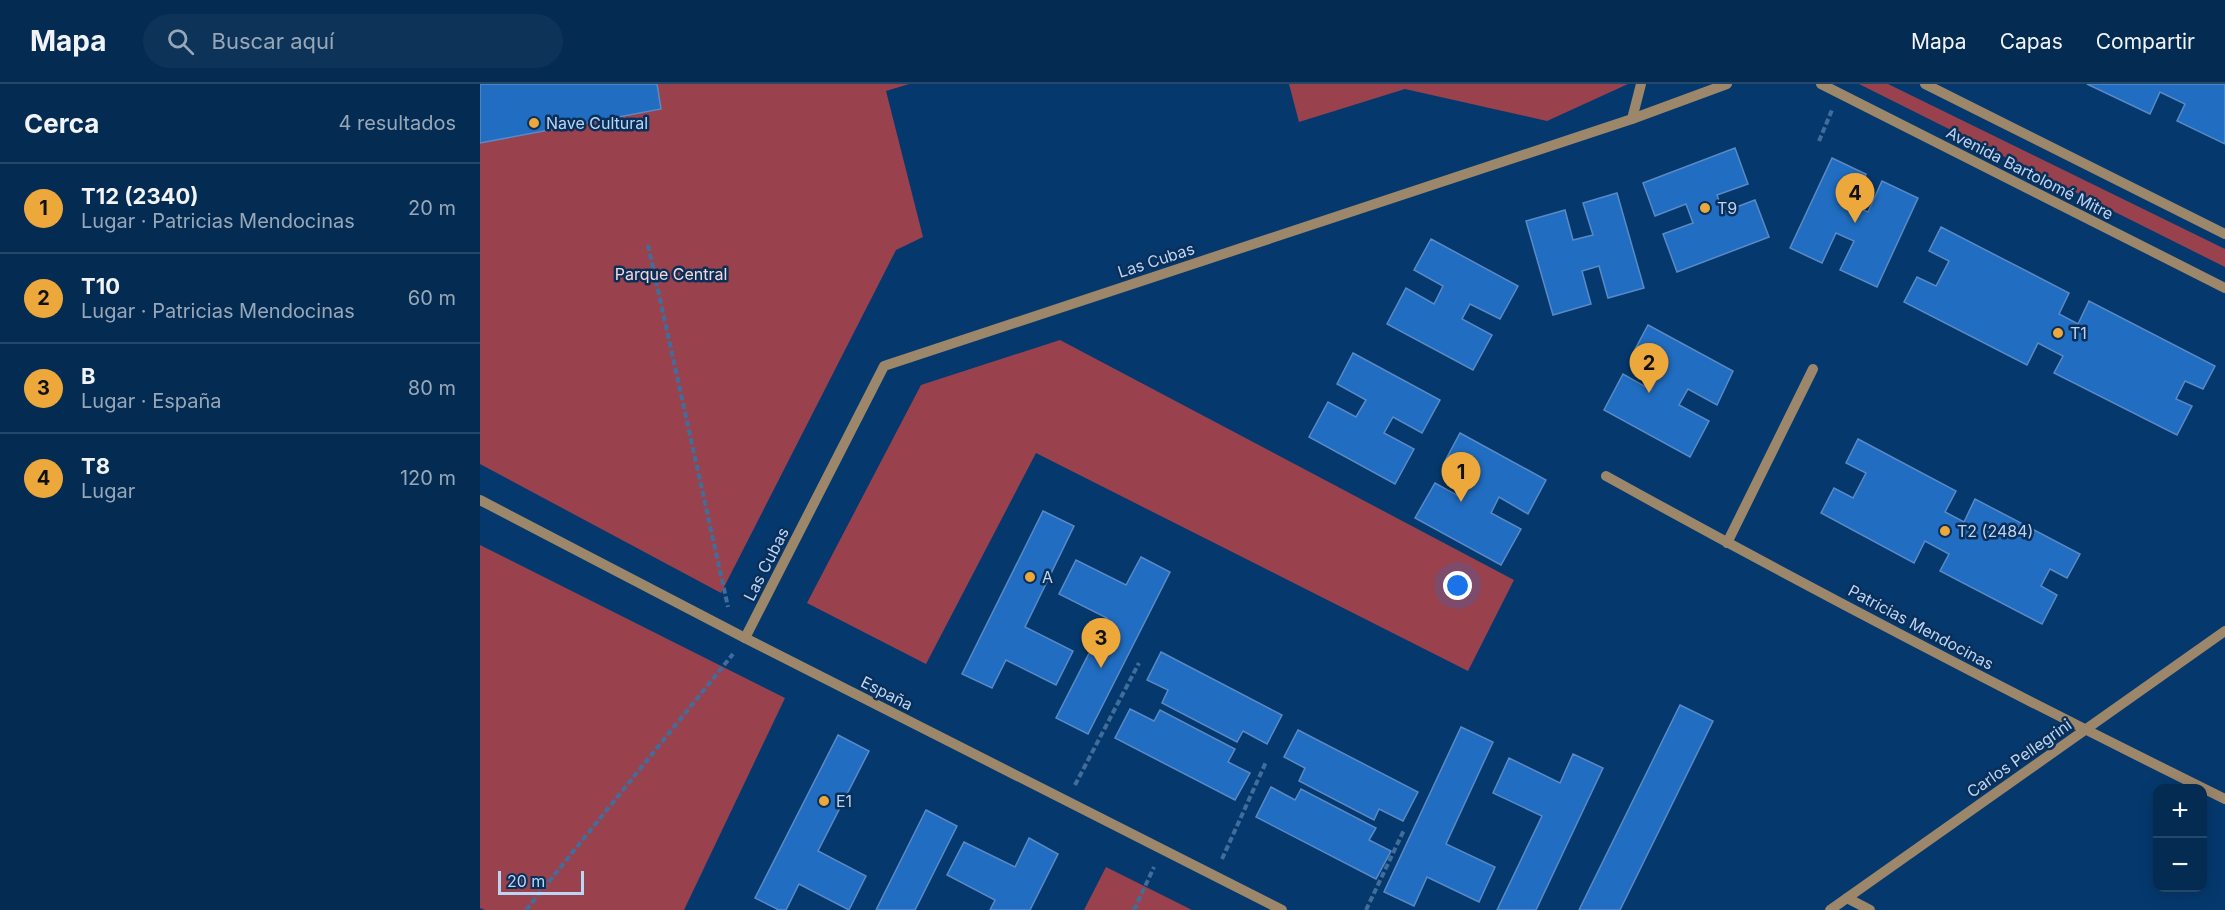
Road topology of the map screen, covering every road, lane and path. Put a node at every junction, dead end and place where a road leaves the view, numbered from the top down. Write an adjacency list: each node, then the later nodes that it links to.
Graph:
1 (1641, 84): 5 (street)
2 (1727, 84): 5 (street, Las Cubas)
3 (1821, 84): 8 (street, Avenida Bartolomé Mitre)
4 (1925, 84): 6 (street, Avenida Bartolomé Mitre)
5 (1632, 119): 14 (street, Las Cubas)
6 (2225, 234)
7 (648, 245): 14 (path)
8 (2225, 288)
9 (1813, 369): 12 (street)
10 (1606, 476): 12 (street, Patricias Mendocinas)
11 (480, 500): 14 (street, España)
12 (1727, 543): 16 (street, Patricias Mendocinas)
13 (2225, 631): 16 (street, Carlos Pellegrini)
14 (745, 639): 19 (street, España); 24 (path)
15 (1139, 663): 19 (path)
16 (2085, 730): 18 (street, Patricias Mendocinas); 23 (street, Carlos Pellegrini)
17 (1266, 762): 22 (path)
18 (2225, 799)
19 (1066, 801): 21 (street, España)
20 (1404, 830): 27 (path)
21 (1162, 850): 22 (street, España); 25 (path)
22 (1215, 876): 26 (street, España)
23 (1847, 898): 28 (street, Carlos Pellegrini); 29 (street)
24 (526, 910)
25 (1134, 910)
26 (1282, 910)
27 (1366, 910)
28 (1830, 910)
29 (1870, 910)

